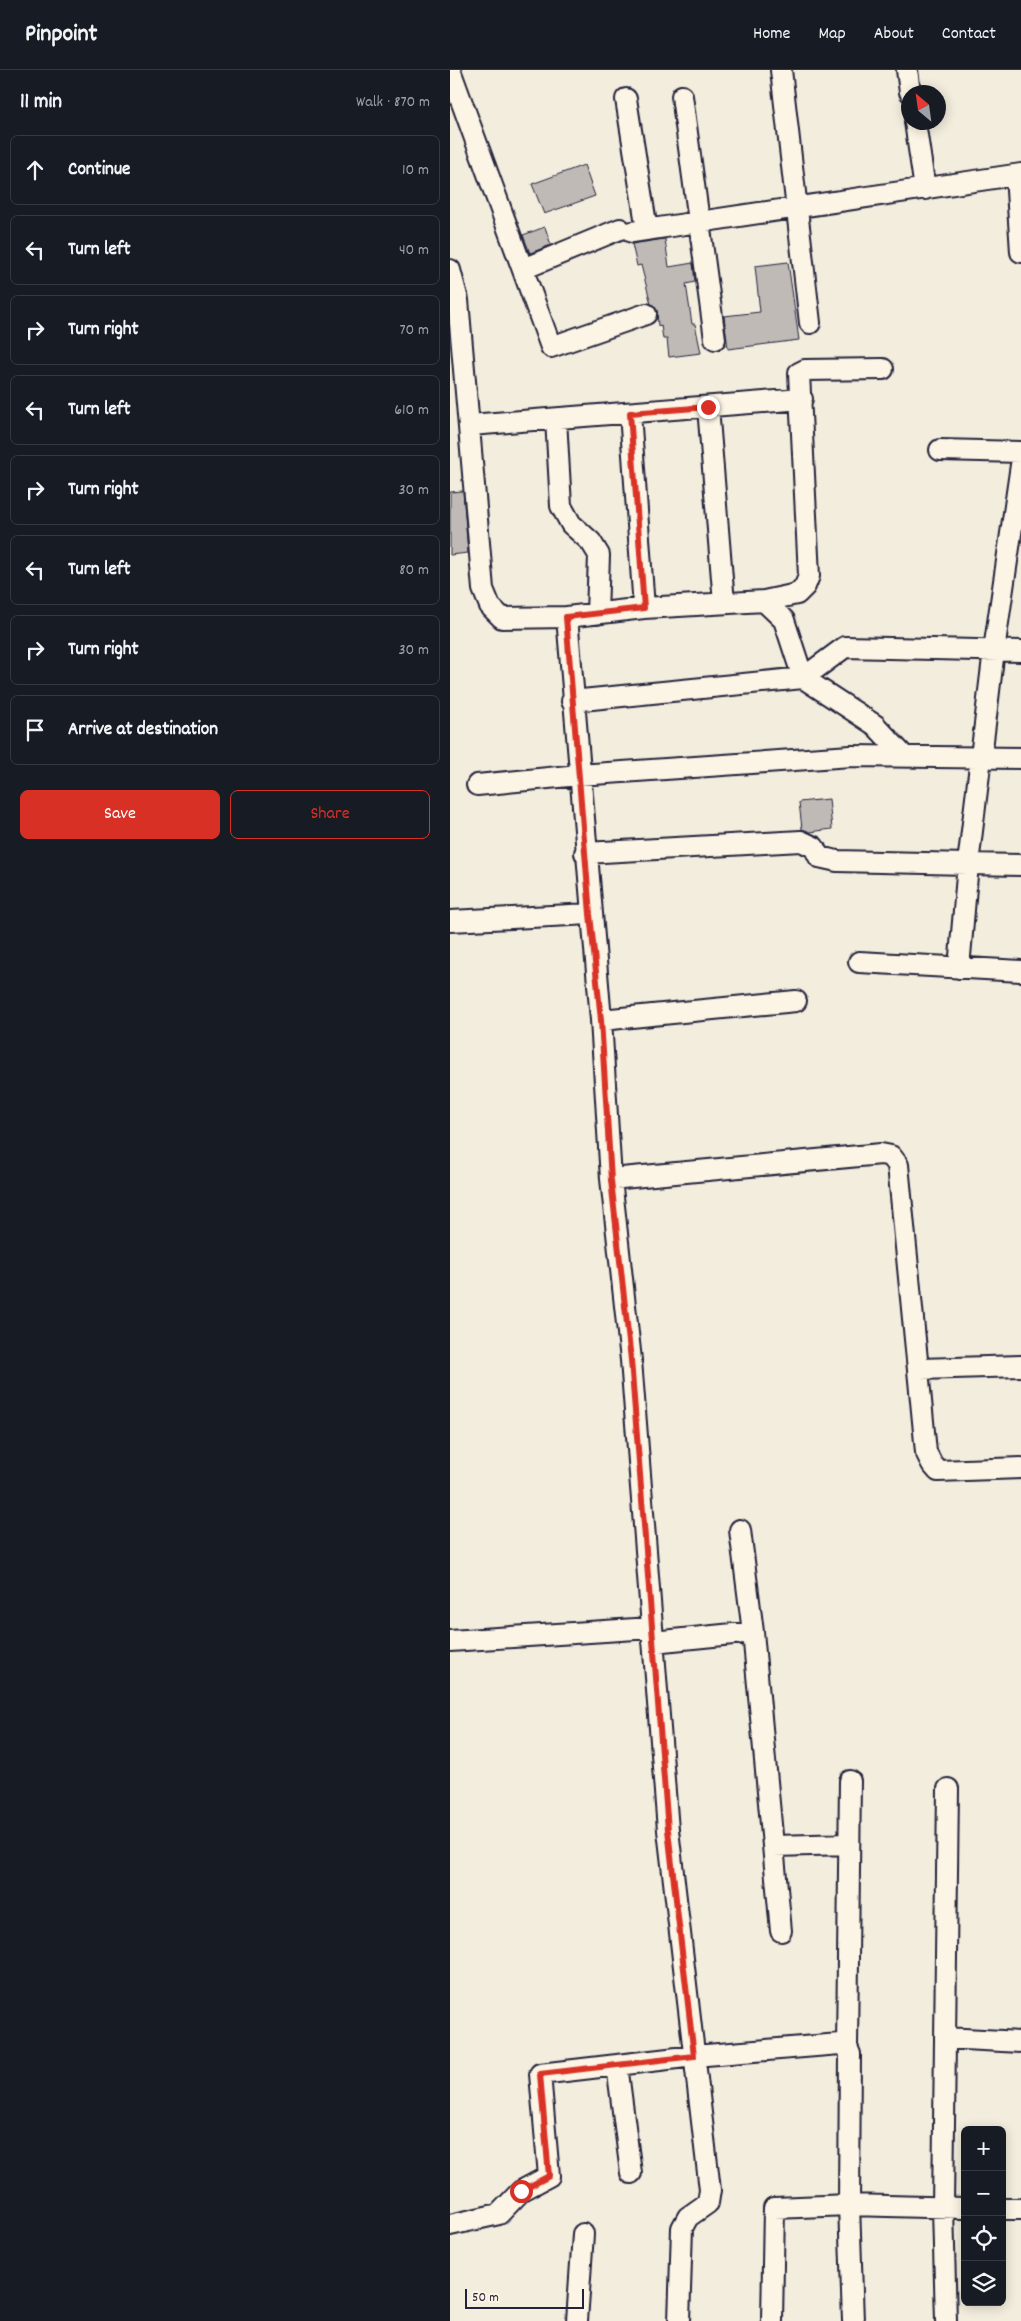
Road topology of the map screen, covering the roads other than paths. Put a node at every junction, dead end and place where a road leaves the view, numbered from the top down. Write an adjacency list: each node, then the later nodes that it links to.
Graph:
1 (450, 70): 14 (street)
2 (781, 70): 10 (street)
3 (906, 70): 4 (street)
4 (909, 85)
5 (682, 96): 11 (street)
6 (626, 99): 12 (street)
7 (916, 130): 9 (street)
8 (1018, 174): 9 (street); 13 (street)
9 (925, 189): 10 (street)
10 (797, 209): 11 (street); 17 (street)
11 (698, 224): 12 (street); 18 (street)
12 (633, 230): 14 (street)
13 (1021, 252)
14 (523, 269): 16 (street)
15 (450, 270): 24 (street)
16 (646, 314)
17 (810, 324)
18 (715, 339)
19 (883, 369): 20 (street)
20 (802, 399): 21 (street); 29 (street)
21 (708, 407): 22 (street); 30 (street)
22 (630, 413): 23 (street); 31 (street)
23 (556, 418): 24 (street); 32 (street)
24 (470, 425): 33 (street)
25 (940, 450): 26 (street)
26 (1021, 452)
27 (1021, 465): 28 (street)
28 (1015, 542): 34 (street)
29 (764, 601): 30 (street); 36 (street)
30 (724, 603): 31 (street)
31 (644, 608): 32 (street)
32 (597, 614): 33 (street)
33 (566, 617): 37 (street)
34 (994, 650): 35 (street); 36 (street); 39 (street)
35 (1021, 651)
36 (803, 678): 37 (street); 38 (street)
37 (572, 701): 41 (street)
38 (903, 756): 39 (street); 41 (street)
39 (982, 757): 40 (street); 44 (street)
40 (1021, 758)
41 (578, 775): 42 (street); 43 (street)
42 (477, 785)
43 (585, 853): 44 (street); 46 (street)
44 (968, 864): 45 (street); 49 (street)
45 (1021, 865)
46 (590, 914): 47 (street); 52 (street)
47 (450, 921)
48 (859, 962): 49 (street)
49 (959, 968): 50 (street)
50 (1021, 971)
51 (796, 1001): 52 (street)
52 (601, 1020): 53 (street)
53 (611, 1180): 55 (street); 59 (street)
54 (1021, 1366): 55 (street)
55 (920, 1369): 56 (street)
56 (1021, 1468)
57 (740, 1530): 58 (street)
58 (753, 1632): 59 (street); 64 (street)
59 (652, 1635): 60 (street); 69 (street)
60 (450, 1641)
61 (850, 1781): 63 (street)
62 (948, 1789): 66 (street)
63 (849, 1844): 64 (street); 68 (street)
64 (774, 1846): 65 (street)
65 (781, 1931)
66 (945, 2038): 67 (street); 73 (street)
67 (1021, 2042)
68 (847, 2047): 69 (street); 72 (street)
69 (694, 2056): 70 (street); 80 (street)
70 (617, 2065): 71 (street); 77 (street)
71 (631, 2173)
72 (850, 2205): 73 (street); 81 (street); 82 (street)
73 (943, 2208): 74 (street); 83 (street)
74 (961, 2208)
75 (1006, 2209): 76 (street)
76 (1021, 2209)
77 (450, 2225)
78 (583, 2234): 79 (street)
79 (577, 2321)
80 (679, 2321)
81 (772, 2321)
82 (853, 2321)
83 (946, 2321)

